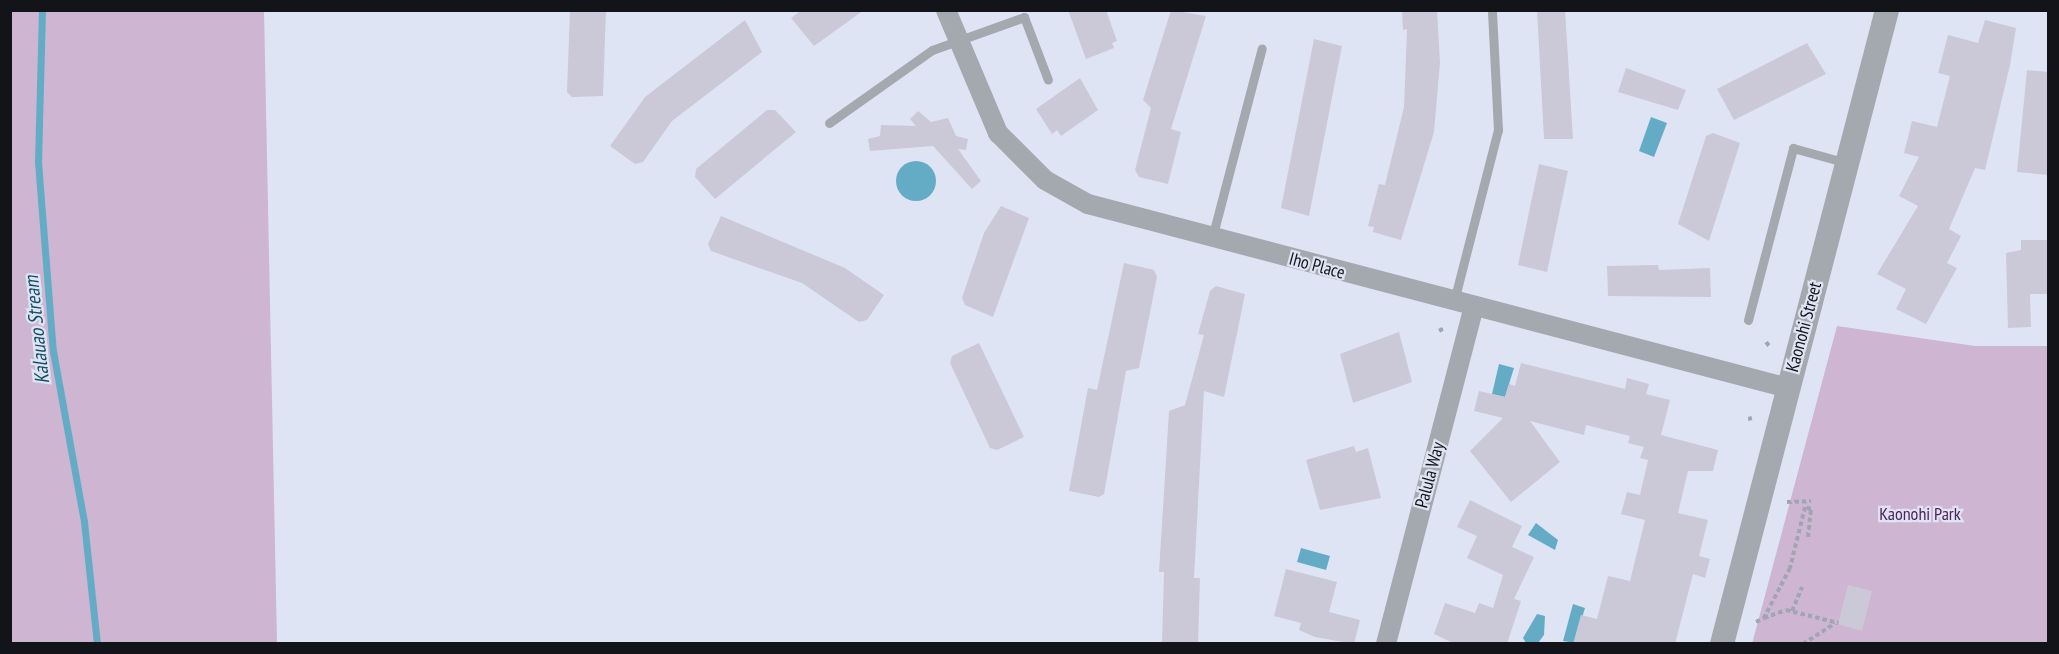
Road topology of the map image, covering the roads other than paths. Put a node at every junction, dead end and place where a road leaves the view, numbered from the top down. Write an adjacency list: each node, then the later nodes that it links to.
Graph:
1 (946, 10): 4 (street, Iho Place)
2 (1492, 10): 10 (lane)
3 (1887, 10): 8 (street, Kaonohi Street)
4 (957, 42): 6 (lane); 7 (lane); 9 (street, Iho Place)
5 (1262, 48): 9 (lane)
6 (1048, 80)
7 (829, 123)
8 (1847, 163): 12 (lane); 13 (street, Kaonohi Street)
9 (1212, 239): 10 (street, Iho Place)
10 (1454, 301): 11 (street, Iho Place)
11 (1473, 306): 13 (street, Iho Place); 14 (street, Palula Way)
12 (1748, 321)
13 (1788, 388): 15 (street, Kaonohi Street)
14 (1386, 644)
15 (1722, 644)

